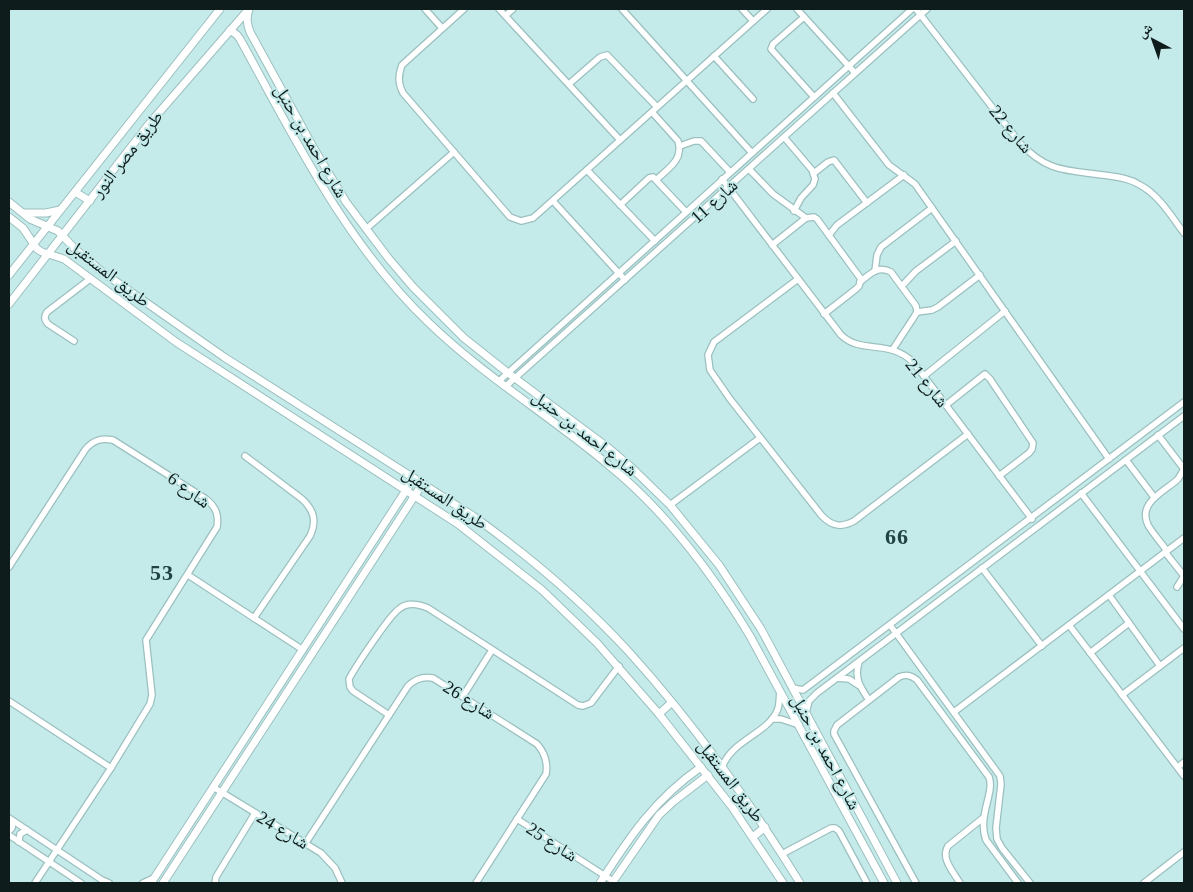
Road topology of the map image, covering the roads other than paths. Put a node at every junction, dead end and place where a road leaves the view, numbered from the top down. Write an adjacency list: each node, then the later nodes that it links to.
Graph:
1 (220, 9): 41 (street, طريق مصر النور)
2 (249, 9): 18 (street, طريق مصر النور); 56 (street, شارع احمد بن حنبل)
3 (425, 9): 17 (street)
4 (464, 9): 17 (street)
5 (499, 9): 14 (street)
6 (513, 9): 14 (street)
7 (622, 9): 22 (street)
8 (742, 9): 16 (street)
9 (768, 9): 16 (street)
10 (797, 9): 15 (street)
11 (912, 9): 20 (street, شارع 11)
12 (927, 9): 13 (street, شارع 11)
13 (918, 11): 21 (street, شارع 11); 57 (street, شارع 22)
14 (506, 15): 23 (street)
15 (804, 16): 20 (street); 25 (street)
16 (753, 21): 19 (street)
17 (442, 28): 31 (street)
18 (230, 30): 44 (street, طريق مصر النور); 88 (street, شارع احمد بن حنبل)
19 (714, 56): 22 (street); 26 (street)
20 (848, 66): 21 (street); 25 (street, شارع 11)
21 (855, 73): 24 (street, شارع 11)
22 (687, 81): 27 (street); 32 (street)
23 (569, 84): 27 (street); 29 (street)
24 (833, 93): 28 (street, شارع 11); 37 (street)
25 (814, 97): 32 (street, شارع 11)
26 (753, 99)
27 (654, 110): 29 (street); 30 (street)
28 (784, 137): 33 (street, شارع 11); 36 (street)
29 (620, 140): 34 (street)
30 (680, 146): 35 (street); 38 (street)
31 (454, 152): 42 (street); 56 (street)
32 (752, 152): 35 (street, شارع 11)
33 (748, 169): 40 (street, شارع 11); 49 (street)
34 (587, 170): 42 (street); 46 (street)
35 (730, 172): 39 (street, شارع 11)
36 (814, 173): 45 (street); 49 (street)
37 (904, 175): 45 (street); 47 (street)
38 (657, 179): 46 (street); 50 (street)
39 (722, 179): 40 (street, شارع 21); 50 (street, شارع 11)
40 (728, 187): 63 (street, شارع 21); 73 (street, شارع 11)
41 (75, 192): 44 (street); 48 (street, طريق مصر النور)
42 (553, 200): 68 (street)
43 (9, 202): 51 (street, طريق المستقبل)
44 (90, 202): 59 (street, طريق مصر النور)
45 (867, 202): 58 (street)
46 (620, 205): 60 (street)
47 (932, 208): 61 (street); 67 (street)
48 (60, 210): 51 (street); 55 (street, طريق مصر النور)
49 (794, 211): 53 (street)
50 (686, 212): 60 (street, شارع 11)
51 (23, 213): 54 (street); 55 (street, طريق المستقبل)
52 (9, 217): 54 (street, طريق المستقبل)
53 (806, 218): 58 (street); 63 (street)
54 (16, 222): 62 (street, طريق المستقبل)
55 (47, 226): 59 (street, طريق المستقبل); 62 (street, طريق مصر النور)
56 (366, 229): 85 (street, شارع احمد بن حنبل)
57 (1184, 233)
58 (829, 235): 74 (street)
59 (62, 236): 64 (street, طريق مصر النور); 65 (street, طريق المستقبل)
60 (654, 241): 68 (street, شارع 11)
61 (956, 241): 70 (street); 75 (street)
62 (33, 244): 64 (street, طريق المستقبل); 69 (street, طريق مصر النور)
63 (772, 245): 72 (street, شارع 21)
64 (48, 254): 66 (street, طريق المستقبل); 76 (street, طريق مصر النور)
65 (82, 255): 66 (street); 101 (street, طريق المستقبل)
66 (74, 266): 71 (street, طريق المستقبل)
67 (875, 271): 74 (street); 75 (street)
68 (619, 274): 73 (street); 83 (street, شارع 11)
69 (9, 275)
70 (980, 275): 78 (street); 79 (street)
71 (90, 279): 81 (street); 103 (street, طريق المستقبل)
72 (798, 279): 80 (street, شارع 21); 95 (street)
73 (625, 280): 84 (street, شارع 11)
74 (860, 282): 80 (street)
75 (902, 286): 79 (street)
76 (11, 296): 77 (street, طريق مصر النور)
77 (9, 304)
78 (1005, 311): 86 (street); 97 (street)
79 (917, 312): 82 (street)
80 (824, 314): 82 (street, شارع 21)
81 (74, 341)
82 (893, 349): 86 (street, شارع 21)
83 (524, 358): 84 (street); 85 (street, شارع 11)
84 (531, 364): 87 (street, شارع 11)
85 (508, 373): 87 (street, شارع احمد بن حنبل); 88 (street, شارع 11)
86 (924, 376): 91 (street, شارع 21)
87 (515, 378): 89 (street, شارع 11); 107 (street, شارع احمد بن حنبل)
88 (499, 381): 89 (street, شارع احمد بن حنبل)
89 (506, 386): 126 (street, شارع احمد بن حنبل)
90 (1184, 402): 97 (street)
91 (946, 404): 93 (street, شارع 21); 100 (street)
92 (1184, 416): 94 (street)
93 (968, 434): 95 (street); 100 (street, شارع 21)
94 (1158, 435): 98 (street); 99 (street)
95 (760, 438): 107 (street)
96 (245, 456): 119 (street)
97 (1109, 459): 108 (street)
98 (1126, 460): 104 (street); 106 (street)
99 (1184, 469): 106 (street)
100 (1000, 476): 108 (street, شارع 21)
101 (414, 478): 102 (street, طريق المستقبل); 103 (street)
102 (423, 483): 105 (street); 147 (street, طريق المستقبل)
103 (405, 490): 105 (street, طريق المستقبل); 129 (street)
104 (1081, 493): 109 (street); 114 (street)
105 (415, 495): 134 (street, طريق المستقبل); 136 (street)
106 (1154, 497): 111 (street)
107 (670, 505): 123 (street, شارع احمد بن حنبل)
108 (1031, 518): 109 (street, شارع 21); 121 (street)
109 (1037, 526): 113 (street)
110 (1184, 538): 111 (street)
111 (1166, 551): 114 (street); 116 (street)
112 (9, 567): 115 (street, شارع 6)
113 (982, 568): 125 (street); 127 (street)
114 (1140, 571): 118 (street); 124 (street)
115 (188, 575): 119 (street); 159 (street, شارع 6)
116 (1184, 576): 117 (street)
117 (1177, 587)
118 (1109, 595): 120 (street); 122 (street)
119 (254, 618): 129 (street)
120 (1129, 623): 131 (street); 135 (street)
121 (890, 625): 125 (street); 138 (street)
122 (1069, 625): 127 (street); 131 (street)
123 (761, 629): 126 (street); 140 (street, شارع احمد بن حنبل)
124 (1184, 629)
125 (896, 634): 132 (street); 148 (street)
126 (750, 636): 141 (street, شارع احمد بن حنبل)
127 (1042, 646): 148 (street)
128 (1184, 648): 135 (street)
129 (302, 650): 133 (street)
130 (492, 650): 134 (street); 144 (street); 150 (street)
131 (1090, 652): 143 (street)
132 (859, 662): 137 (street); 139 (street)
133 (292, 665): 136 (street); 163 (street)
134 (619, 666): 149 (street, طريق المستقبل)
135 (1160, 666): 143 (street)
136 (301, 670): 164 (street)
137 (837, 678): 139 (street); 142 (street)
138 (811, 684): 140 (street); 142 (street)
139 (858, 685): 145 (street)
140 (793, 688): 151 (street, شارع احمد بن حنبل)
141 (780, 689): 152 (street); 153 (street, شارع احمد بن حنبل)
142 (817, 693): 151 (street)
143 (1122, 695): 158 (street)
144 (463, 696): 150 (street, شارع 26); 170 (street, شارع 26)
145 (869, 700): 168 (street); 200 (street)
146 (9, 701): 159 (street)
147 (672, 703): 149 (street); 155 (street, طريق المستقبل)
148 (954, 712): 203 (street)
149 (659, 714): 157 (street, طريق المستقبل)
150 (389, 715): 177 (street, شارع 26)
151 (806, 715): 165 (street, شارع احمد بن حنبل)
152 (772, 719): 153 (street); 154 (street)
153 (799, 725): 166 (street, شارع احمد بن حنبل)
154 (729, 754): 155 (street); 160 (street)
155 (714, 756): 160 (street, طريق المستقبل)
156 (1184, 762): 158 (street)
157 (701, 767): 161 (street, طريق المستقبل); 182 (street)
158 (1178, 767): 162 (street)
159 (111, 768): 178 (street, شارع 6)
160 (722, 768): 171 (street, طريق المستقبل)
161 (708, 775): 175 (street, طريق المستقبل); 185 (street)
162 (1184, 776)
163 (213, 787): 164 (street, شارع 24); 183 (street)
164 (222, 793): 167 (street, شارع 24); 190 (street)
165 (855, 806): 166 (street); 199 (street, شارع احمد بن حنبل)
166 (845, 811): 198 (street, شارع احمد بن حنبل)
167 (255, 813): 177 (street, شارع 24); 191 (street)
168 (983, 818): 201 (street); 202 (street)
169 (11, 819): 172 (street); 173 (street)
170 (517, 819): 182 (street, شارع 25); 193 (street)
171 (765, 827): 175 (street); 180 (street, طريق المستقبل)
172 (27, 830): 176 (street); 178 (street)
173 (9, 831)
174 (9, 835): 176 (street)
175 (753, 837): 195 (street, طريق المستقبل)
176 (19, 842): 181 (street)
177 (305, 844): 192 (street, شارع 24)
178 (57, 850): 181 (street, شارع 6); 184 (street)
179 (1184, 852): 204 (street)
180 (782, 854): 196 (street, طريق المستقبل); 197 (street)
181 (48, 862): 186 (street, شارع 6); 187 (street)
182 (604, 876): 185 (street, شارع 25); 194 (street)
183 (152, 881): 189 (street)
184 (101, 882): 188 (street)
185 (612, 882)
186 (35, 883)
187 (81, 883)
188 (109, 883)
189 (143, 883)
190 (163, 883)
191 (215, 883)
192 (342, 883)
193 (476, 883)
194 (600, 883)
195 (783, 883)
196 (800, 883)
197 (867, 883)
198 (884, 883)
199 (897, 883)
200 (916, 883)
201 (960, 883)
202 (1018, 883)
203 (1030, 883)
204 (1144, 883)

